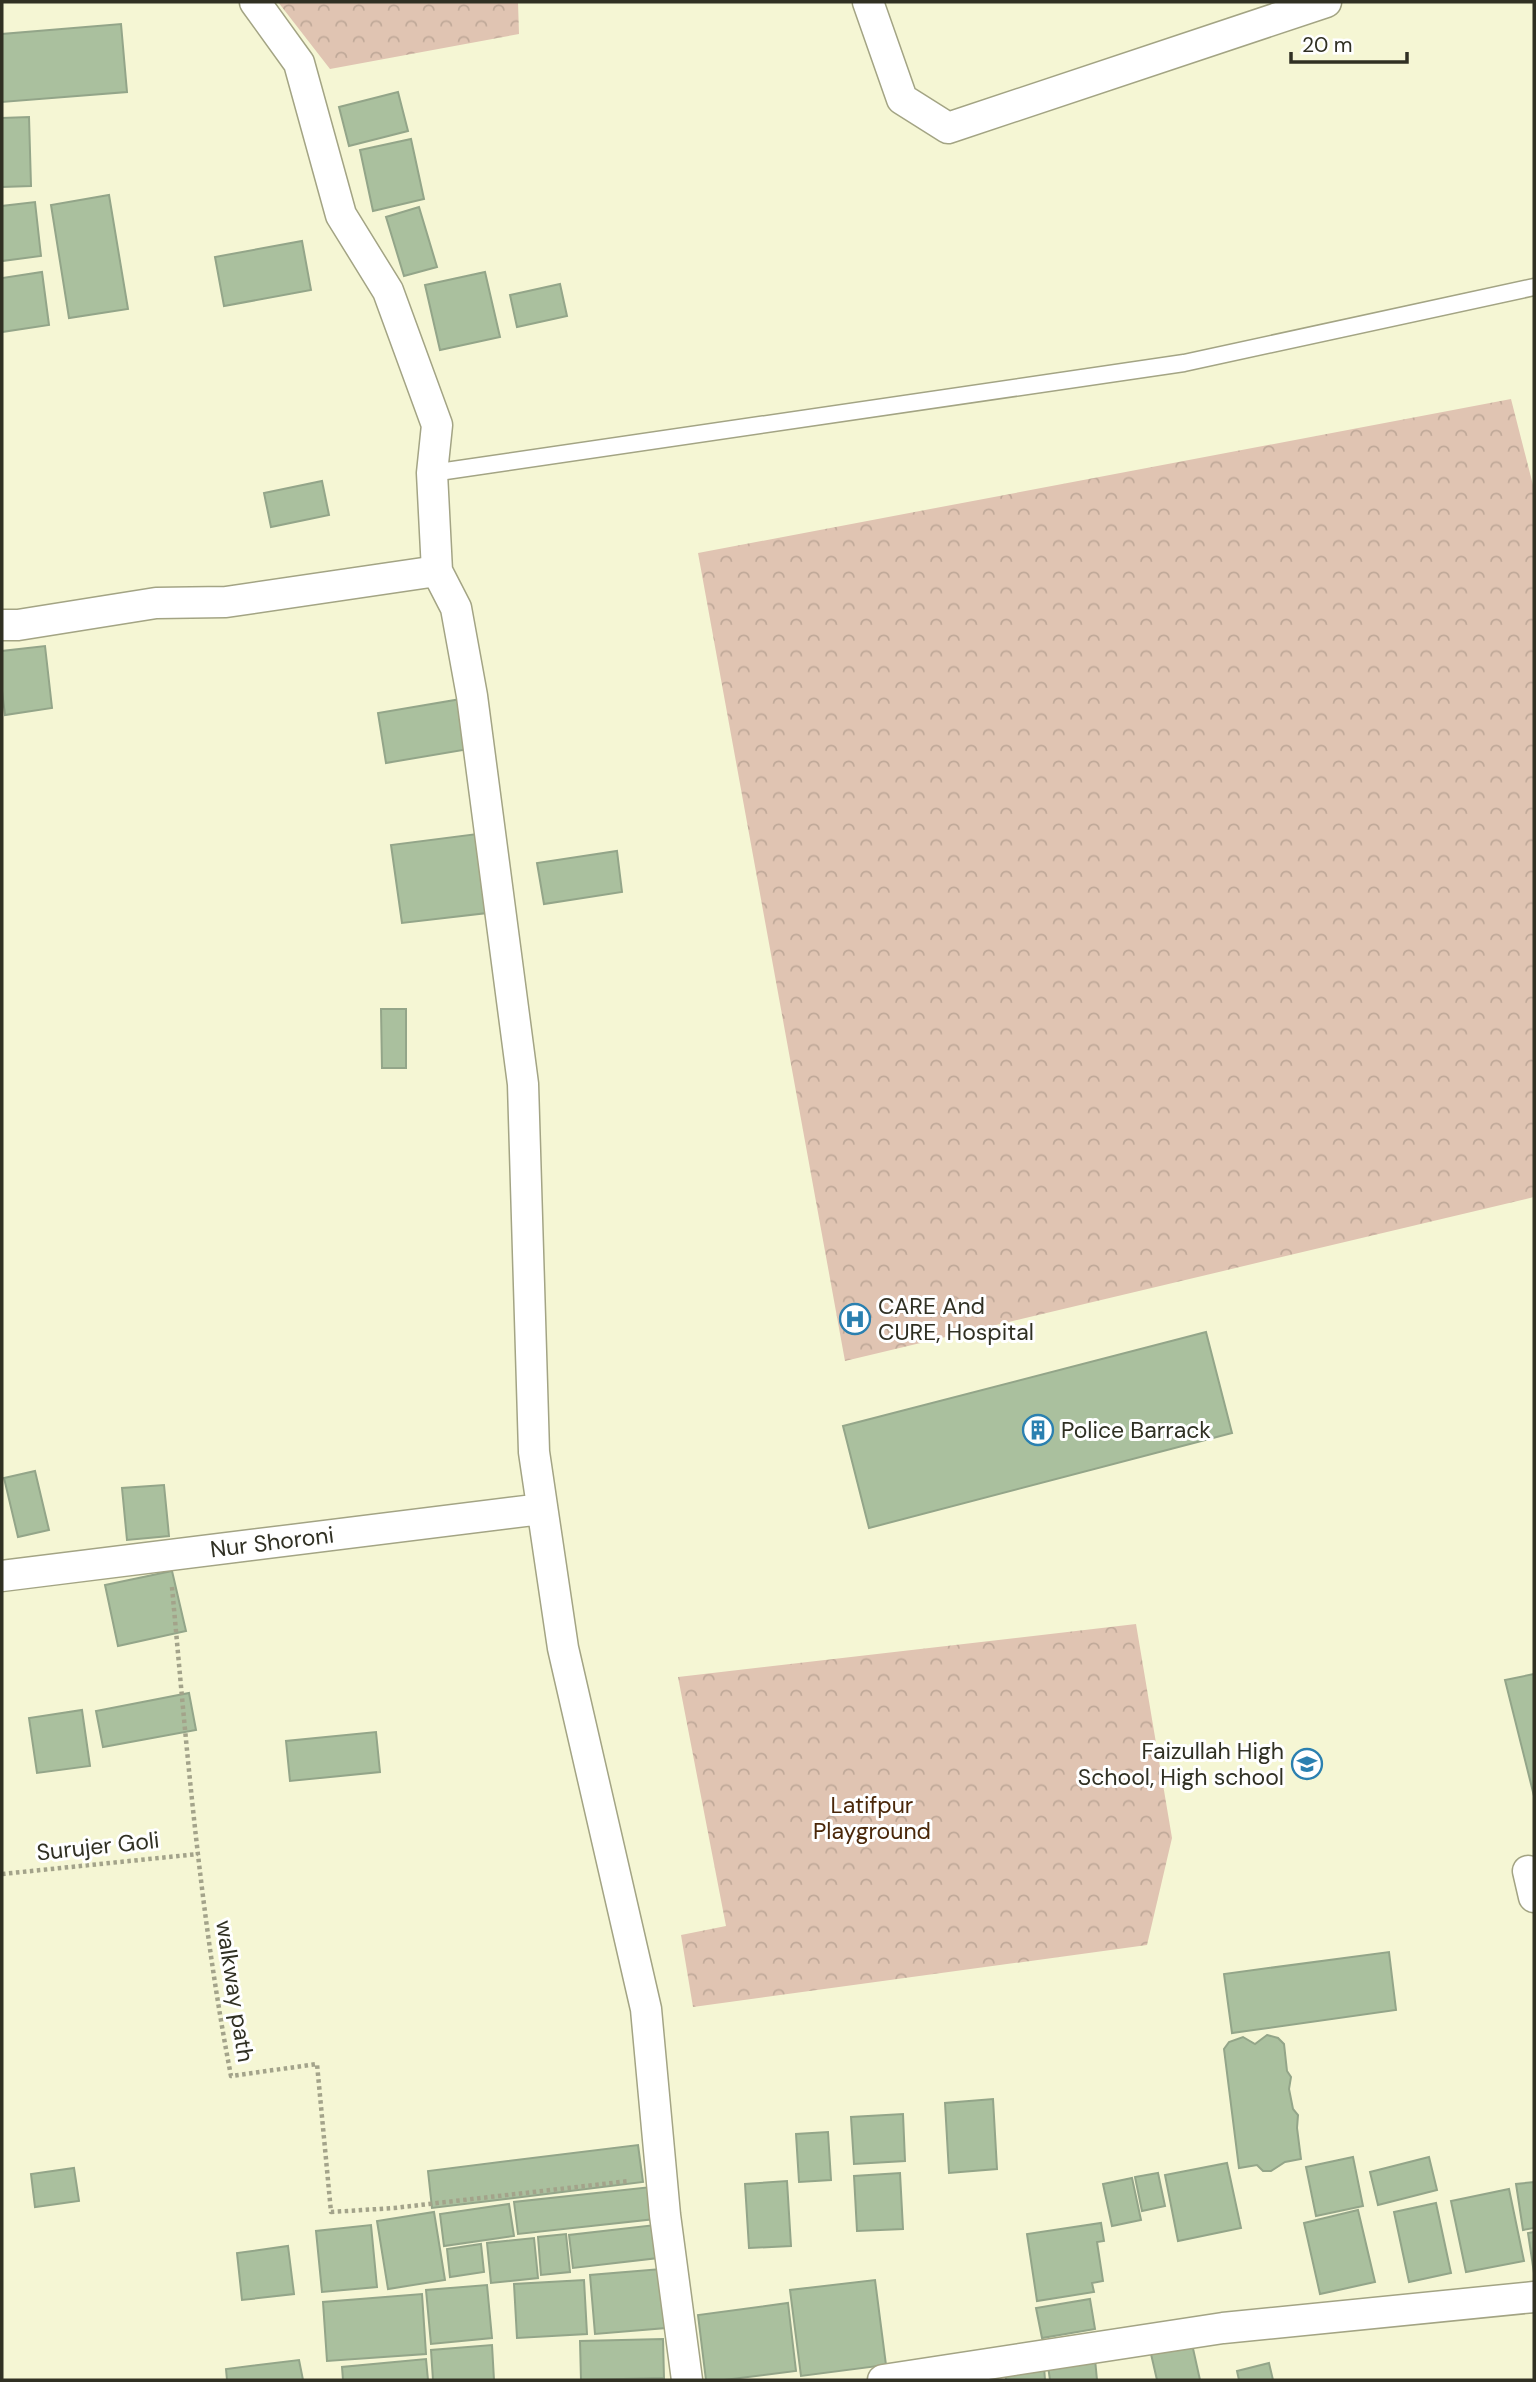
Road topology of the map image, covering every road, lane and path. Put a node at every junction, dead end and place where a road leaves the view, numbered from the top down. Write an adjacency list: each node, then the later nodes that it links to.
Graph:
1 (255, 2): 5 (street)
2 (868, 2): 3 (street)
3 (1326, 2)
4 (1534, 287): 5 (lane)
5 (432, 473): 6 (street)
6 (437, 571): 7 (street); 8 (street)
7 (2, 625)
8 (542, 1509): 9 (street, Nur Shoroni); 13 (street)
9 (169, 1555): 10 (street, Nur Shoroni); 11 (path, walkway path)
10 (2, 1576)
11 (198, 1854): 12 (path, Surujer Goli); 13 (path, walkway path)
12 (2, 1874)
13 (662, 2177): 15 (street)
14 (1534, 2297): 16 (street)
15 (687, 2380)
16 (883, 2380)

